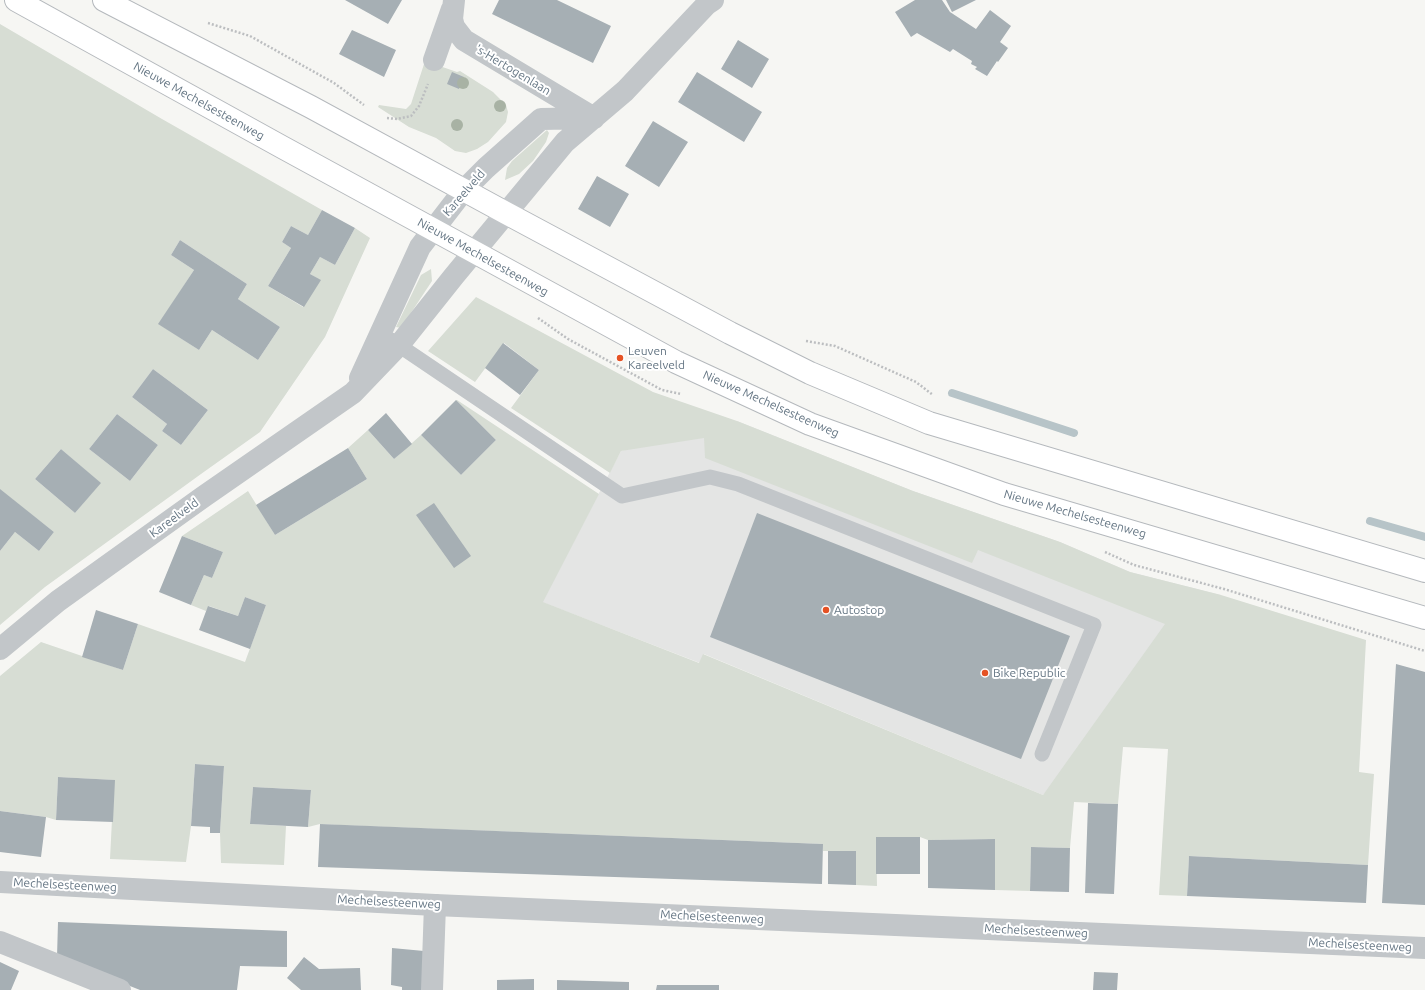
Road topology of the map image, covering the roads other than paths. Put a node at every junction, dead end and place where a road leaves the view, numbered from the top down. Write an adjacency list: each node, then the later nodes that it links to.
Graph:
1 (16, 0): 9 (main road, Nieuwe Mechelsesteenweg)
2 (104, 0): 7 (main road)
3 (713, 0): 6 (street, Kareelveld)
4 (453, 4): 5 (street, 's-Hertogenlaan); 6 (street, 's-Hertogenlaan)
5 (434, 60)
6 (594, 118): 7 (street, Kareelveld); 8 (street, Kareelveld)
7 (464, 190): 8 (main road); 9 (street, Kareelveld)
8 (506, 213): 10 (street, Kareelveld); 14 (main road)
9 (433, 230): 10 (main road, Nieuwe Mechelsesteenweg); 11 (street, Kareelveld)
10 (474, 252): 12 (street, Kareelveld); 15 (main road, Nieuwe Mechelsesteenweg)
11 (381, 332): 12 (lane); 13 (street, Kareelveld)
12 (399, 345): 13 (street, Kareelveld); 17 (lane)
13 (353, 393): 16 (street, Kareelveld)
14 (1425, 571)
15 (1425, 618)
16 (0, 649)
17 (1042, 754)
18 (0, 882): 19 (street, Mechelsesteenweg)
19 (435, 904): 21 (street, Mechelsesteenweg); 23 (street)
20 (0, 942): 22 (street)
21 (1425, 948)
22 (120, 990)
23 (432, 990)

